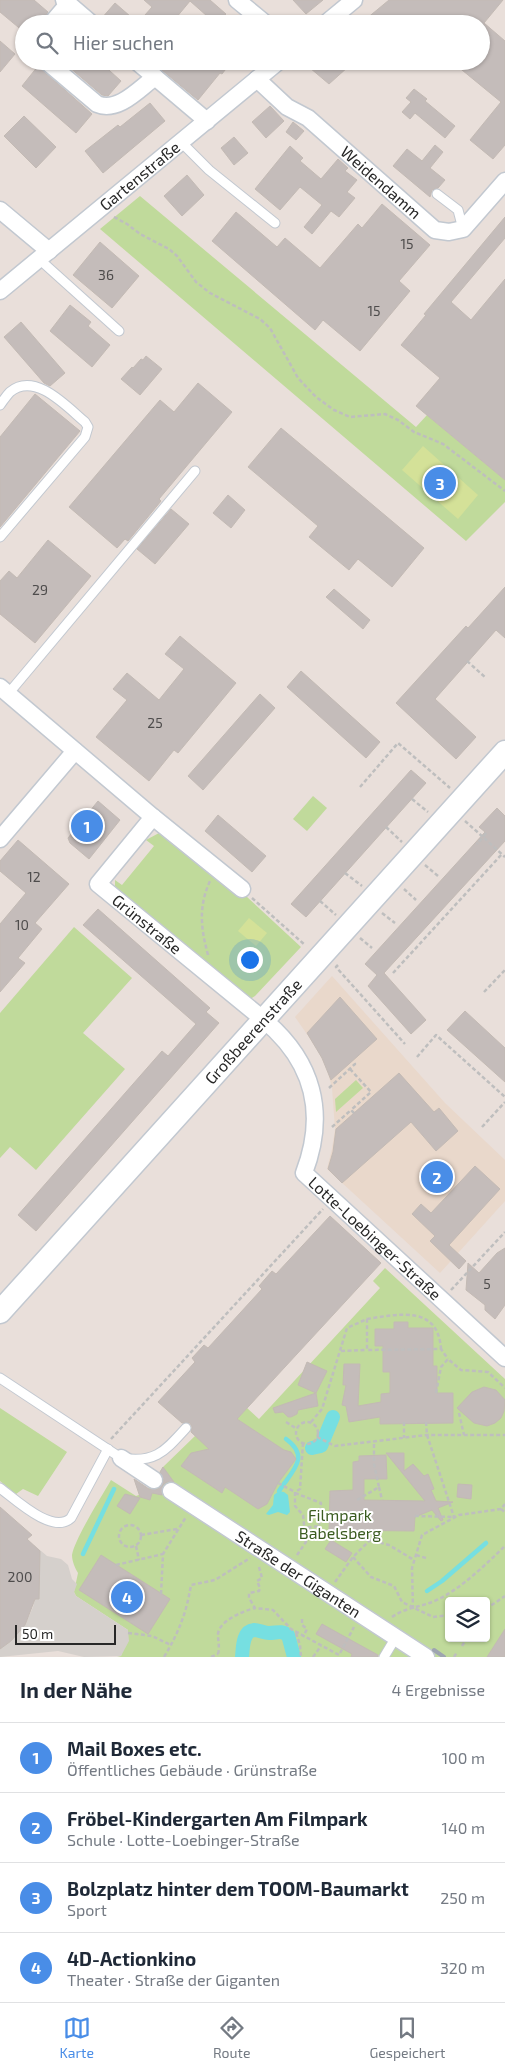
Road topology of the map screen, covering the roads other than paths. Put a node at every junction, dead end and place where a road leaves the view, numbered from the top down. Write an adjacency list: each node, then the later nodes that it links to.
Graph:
1 (237, 0): 6 (street)
2 (354, 0): 7 (street)
3 (66, 2): 4 (street); 5 (street)
4 (57, 15)
5 (81, 15)
6 (255, 15)
7 (336, 15)
8 (57, 70): 11 (street)
9 (147, 70): 11 (street)
10 (268, 70): 12 (street, Gartenstraße)
11 (155, 77): 13 (street)
12 (257, 79): 13 (street, Gartenstraße); 19 (street, Weidendamm)
13 (207, 121): 14 (street, Gartenstraße)
14 (181, 142): 18 (lane); 20 (street, Gartenstraße)
15 (505, 181): 19 (street)
16 (437, 194): 19 (lane)
17 (0, 210): 20 (street)
18 (275, 223)
19 (463, 229)
20 (44, 255): 21 (street, Gartenstraße); 22 (lane)
21 (0, 291)
22 (119, 331)
23 (0, 405): 25 (lane)
24 (195, 471): 26 (lane)
25 (0, 537)
26 (4, 690): 27 (street)
27 (75, 751): 29 (street); 30 (street)
28 (505, 752): 32 (street, Großbeerenstraße)
29 (153, 818): 31 (street); 32 (street, Grünstraße)
30 (0, 839)
31 (242, 889)
32 (264, 1020): 33 (street, Großbeerenstraße); 34 (street, Lotte-Loebinger-Straße)
33 (0, 1312)
34 (505, 1358)
35 (0, 1378): 37 (lane)
36 (186, 1428): 37 (lane)
37 (111, 1452): 38 (street); 39 (lane)
38 (154, 1480)
39 (0, 1488)
40 (171, 1491): 41 (street, Straße der Giganten)
41 (396, 1637): 42 (lane); 43 (street, Straße der Giganten)
42 (384, 1657)
43 (426, 1657)

